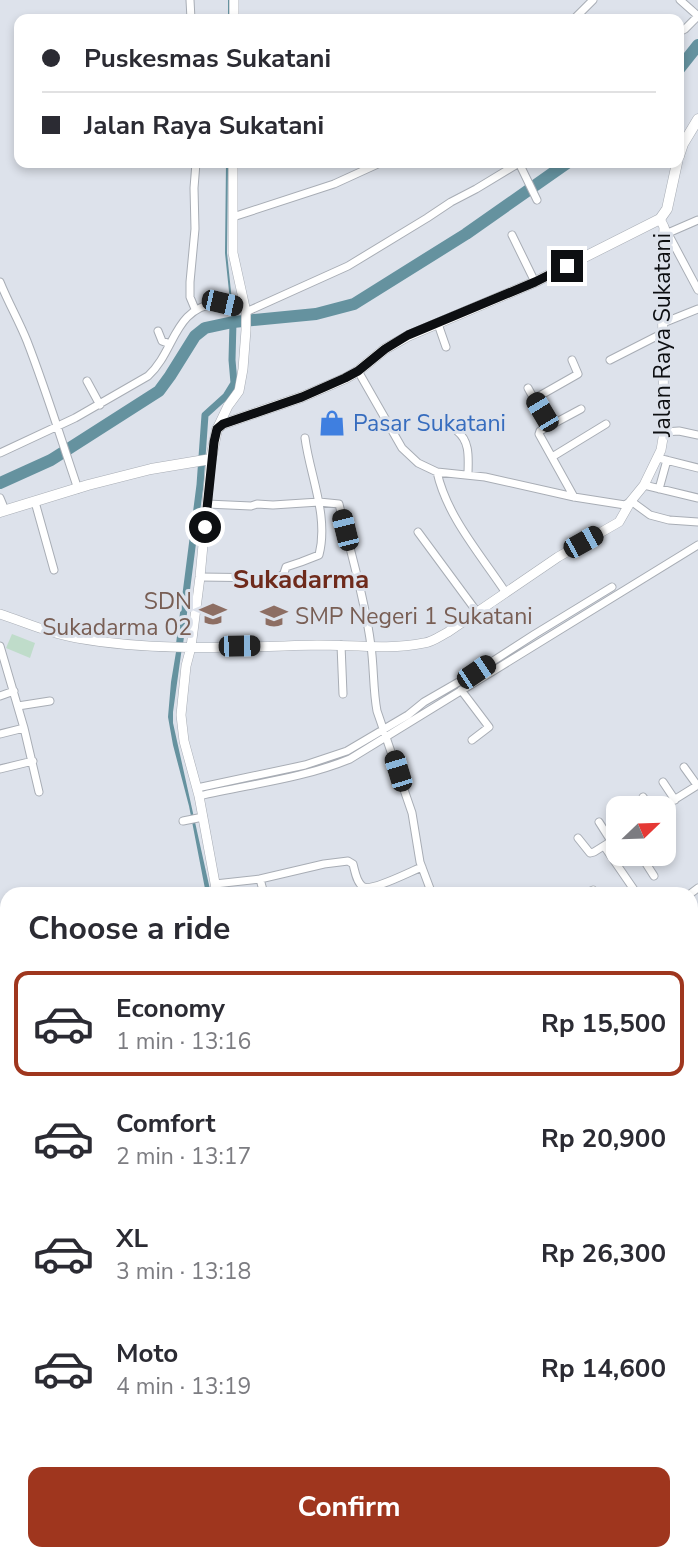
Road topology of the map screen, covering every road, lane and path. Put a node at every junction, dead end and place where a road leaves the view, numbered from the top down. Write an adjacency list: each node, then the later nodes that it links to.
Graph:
1 (593, 0): 3 (street)
2 (680, 0): 4 (street)
3 (579, 14)
4 (698, 16): 5 (street)
5 (684, 30)
6 (698, 119): 7 (main road)
7 (684, 142)
8 (195, 168): 22 (street)
9 (233, 168): 15 (street)
10 (369, 168): 15 (street)
11 (511, 168): 24 (street)
12 (522, 168): 14 (street)
13 (676, 168): 17 (main road, Jalan Raya Sukatani)
14 (537, 200)
15 (233, 217): 24 (street)
16 (698, 220): 17 (street)
17 (664, 226): 20 (main road, Jalan Raya Sukatani); 21 (street); 26 (street, Jalan Raya Sukatani)
18 (512, 235): 20 (street)
19 (0, 282): 40 (street)
20 (535, 282): 25 (main road, Jalan Raya Sukatani)
21 (698, 290)
22 (195, 309): 24 (street); 28 (street)
23 (698, 309): 26 (street)
24 (243, 310): 41 (street)
25 (438, 324): 29 (street); 32 (main road, Jalan Raya Sukatani)
26 (663, 328): 31 (street); 43 (street, Jalan Raya Sukatani)
27 (158, 331): 28 (street)
28 (170, 344): 36 (street)
29 (446, 347)
30 (572, 360): 35 (street)
31 (610, 360)
32 (358, 371): 41 (main road, Jalan Raya Sukatani); 51 (street)
33 (87, 381): 36 (street)
34 (528, 388): 35 (street)
35 (534, 398): 39 (street)
36 (100, 405): 40 (street)
37 (581, 409): 39 (street)
38 (606, 424): 47 (street)
39 (550, 426): 47 (street)
40 (58, 427): 46 (street); 54 (street)
41 (217, 429): 49 (main road)
42 (457, 431): 52 (street)
43 (664, 432): 44 (street); 48 (street, Jalan Raya Sukatani)
44 (698, 435)
45 (304, 438): 60 (street)
46 (0, 453)
47 (552, 457): 56 (street)
48 (662, 459): 50 (street); 53 (street, Jalan Raya Sukatani); 55 (street)
49 (204, 461): 54 (main road); 61 (street)
50 (698, 468)
51 (437, 472): 52 (street); 69 (street)
52 (468, 475): 56 (street)
53 (645, 485): 55 (street); 58 (street, Jalan Raya Sukatani)
54 (78, 489): 59 (main road)
55 (659, 489): 57 (street)
56 (574, 497): 58 (street)
57 (698, 498)
58 (631, 501): 63 (street); 69 (street, Jalan Raya Sukatani)
59 (35, 502): 62 (main road); 66 (street)
60 (319, 502): 61 (street); 67 (street); 74 (street)
61 (207, 505): 67 (street)
62 (2, 506)
63 (698, 522)
64 (418, 532): 70 (street)
65 (698, 545): 77 (street)
66 (54, 570)
67 (200, 577): 75 (street)
68 (612, 587): 77 (street)
69 (506, 593): 70 (street, Jalan Raya Sukatani)
70 (477, 612): 74 (street, Jalan Raya Sukatani)
71 (0, 614): 75 (street, Jalan Raya Sukatani)
72 (341, 645): 74 (street, Jalan Raya Sukatani); 75 (street, Jalan Raya Sukatani); 80 (street)
73 (0, 646): 76 (street)
74 (371, 647): 86 (street)
75 (182, 648): 97 (street)
76 (2, 663): 79 (street)
77 (495, 664): 78 (street); 86 (street)
78 (461, 690): 86 (street); 87 (street)
79 (14, 691): 81 (street); 83 (street)
80 (343, 694)
81 (0, 696)
82 (50, 701): 83 (street)
83 (18, 706): 84 (street)
84 (24, 728): 85 (street); 88 (street)
85 (0, 734)
86 (386, 737): 92 (street); 106 (street)
87 (472, 740)
88 (33, 761): 90 (street); 96 (street)
89 (684, 767): 95 (street)
90 (0, 769)
91 (256, 775): 92 (street); 94 (street); 97 (street)
92 (276, 776): 94 (street)
93 (663, 782): 98 (street)
94 (263, 783): 97 (street)
95 (698, 785): 99 (street)
96 (39, 792)
97 (198, 792): 109 (street)
98 (672, 796)
99 (676, 799)
100 (599, 822): 101 (street)
101 (606, 833)
102 (578, 838): 103 (street)
103 (606, 844)
104 (623, 866): 115 (street)
105 (648, 866): 107 (street)
106 (422, 867): 113 (street); 114 (street)
107 (654, 876)
108 (260, 879): 110 (street); 111 (street); 112 (street)
109 (215, 887)
110 (225, 887)
111 (262, 887)
112 (362, 887)
113 (374, 887)
114 (429, 887)
115 (634, 887)

